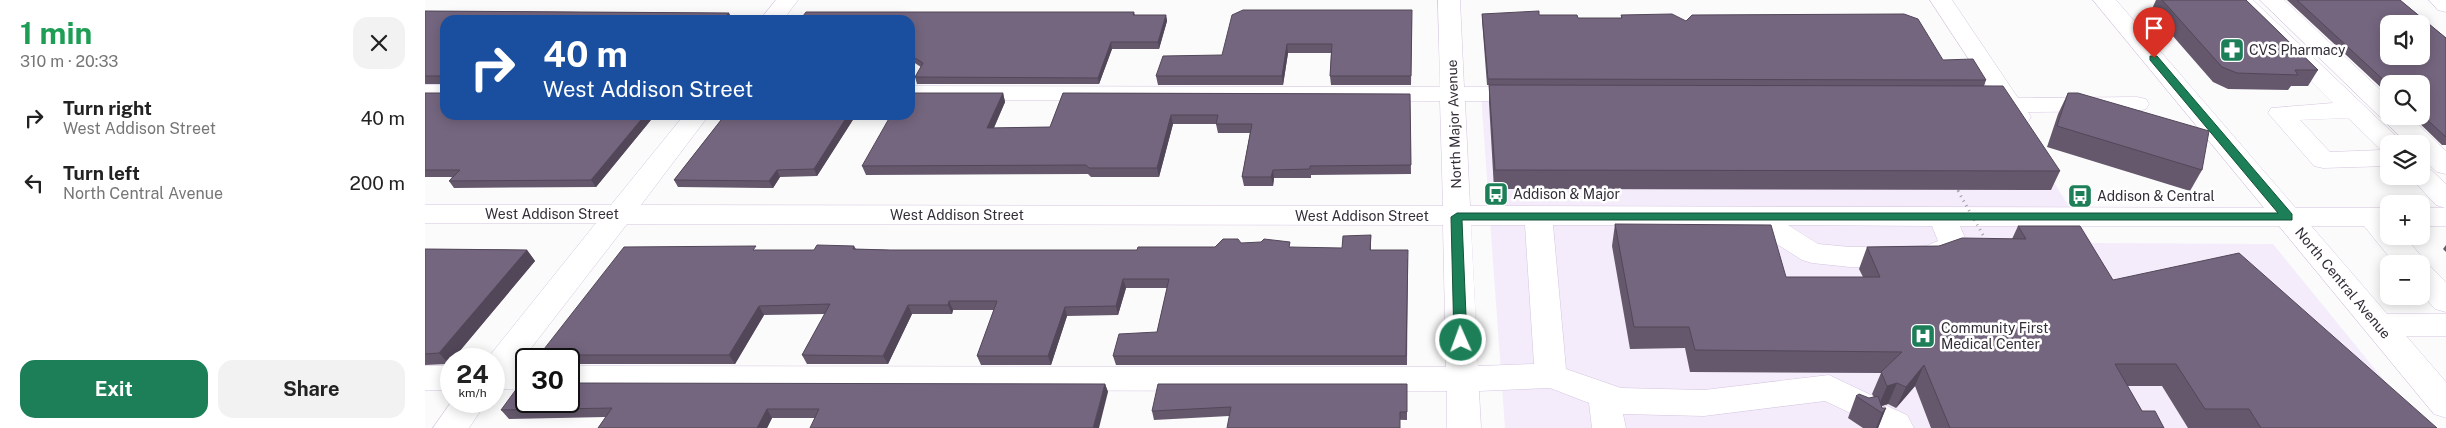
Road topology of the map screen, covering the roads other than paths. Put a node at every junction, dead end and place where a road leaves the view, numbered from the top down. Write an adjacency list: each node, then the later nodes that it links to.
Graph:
1 (787, 0): 9 (street)
2 (1449, 0): 13 (street, North Major Avenue)
3 (1941, 0): 16 (street)
4 (2104, 0): 34 (street, North Central Avenue)
5 (2241, 0): 19 (street)
6 (2271, 0): 17 (street)
7 (2440, 0): 8 (street)
8 (2446, 5)
9 (775, 15)
10 (425, 92): 11 (street)
11 (440, 92)
12 (915, 93): 13 (street)
13 (1453, 94): 14 (street); 30 (street, North Major Avenue)
14 (1548, 94)
15 (1975, 95): 16 (street)
16 (2008, 100): 18 (street); 22 (street)
17 (2380, 103)
18 (2137, 104)
19 (2354, 110): 23 (street); 24 (street)
20 (693, 120): 29 (street)
21 (2403, 125): 25 (street)
22 (2031, 134)
23 (2380, 135)
24 (2380, 158)
25 (2446, 166)
26 (2430, 184): 27 (street)
27 (2446, 199)
28 (425, 214): 29 (street, West Addison Street)
29 (619, 214): 30 (street, West Addison Street); 42 (street)
30 (1457, 217): 31 (street, West Addison Street); 47 (street, North Major Avenue)
31 (1538, 217): 32 (street, West Addison Street); 43 (street)
32 (1755, 217): 33 (street, West Addison Street); 33 (street)
33 (1943, 217): 34 (street, West Addison Street)
34 (2288, 217): 35 (street, West Addison Street); 40 (street, North Central Avenue)
35 (2380, 217)
36 (2430, 217): 37 (street)
37 (2446, 217)
38 (2430, 284): 39 (street)
39 (2446, 301)
40 (2378, 325): 41 (street); 49 (street, North Central Avenue)
41 (2446, 325)
42 (505, 359)
43 (1551, 376): 47 (street); 48 (street)
44 (425, 378): 45 (street)
45 (440, 378)
46 (580, 378): 47 (street)
47 (1462, 379): 53 (street, North Major Avenue)
48 (1604, 395): 51 (street); 54 (street)
49 (2442, 397)
50 (462, 413): 52 (street)
51 (1881, 417)
52 (450, 428)
53 (1464, 428)
54 (1609, 428)

